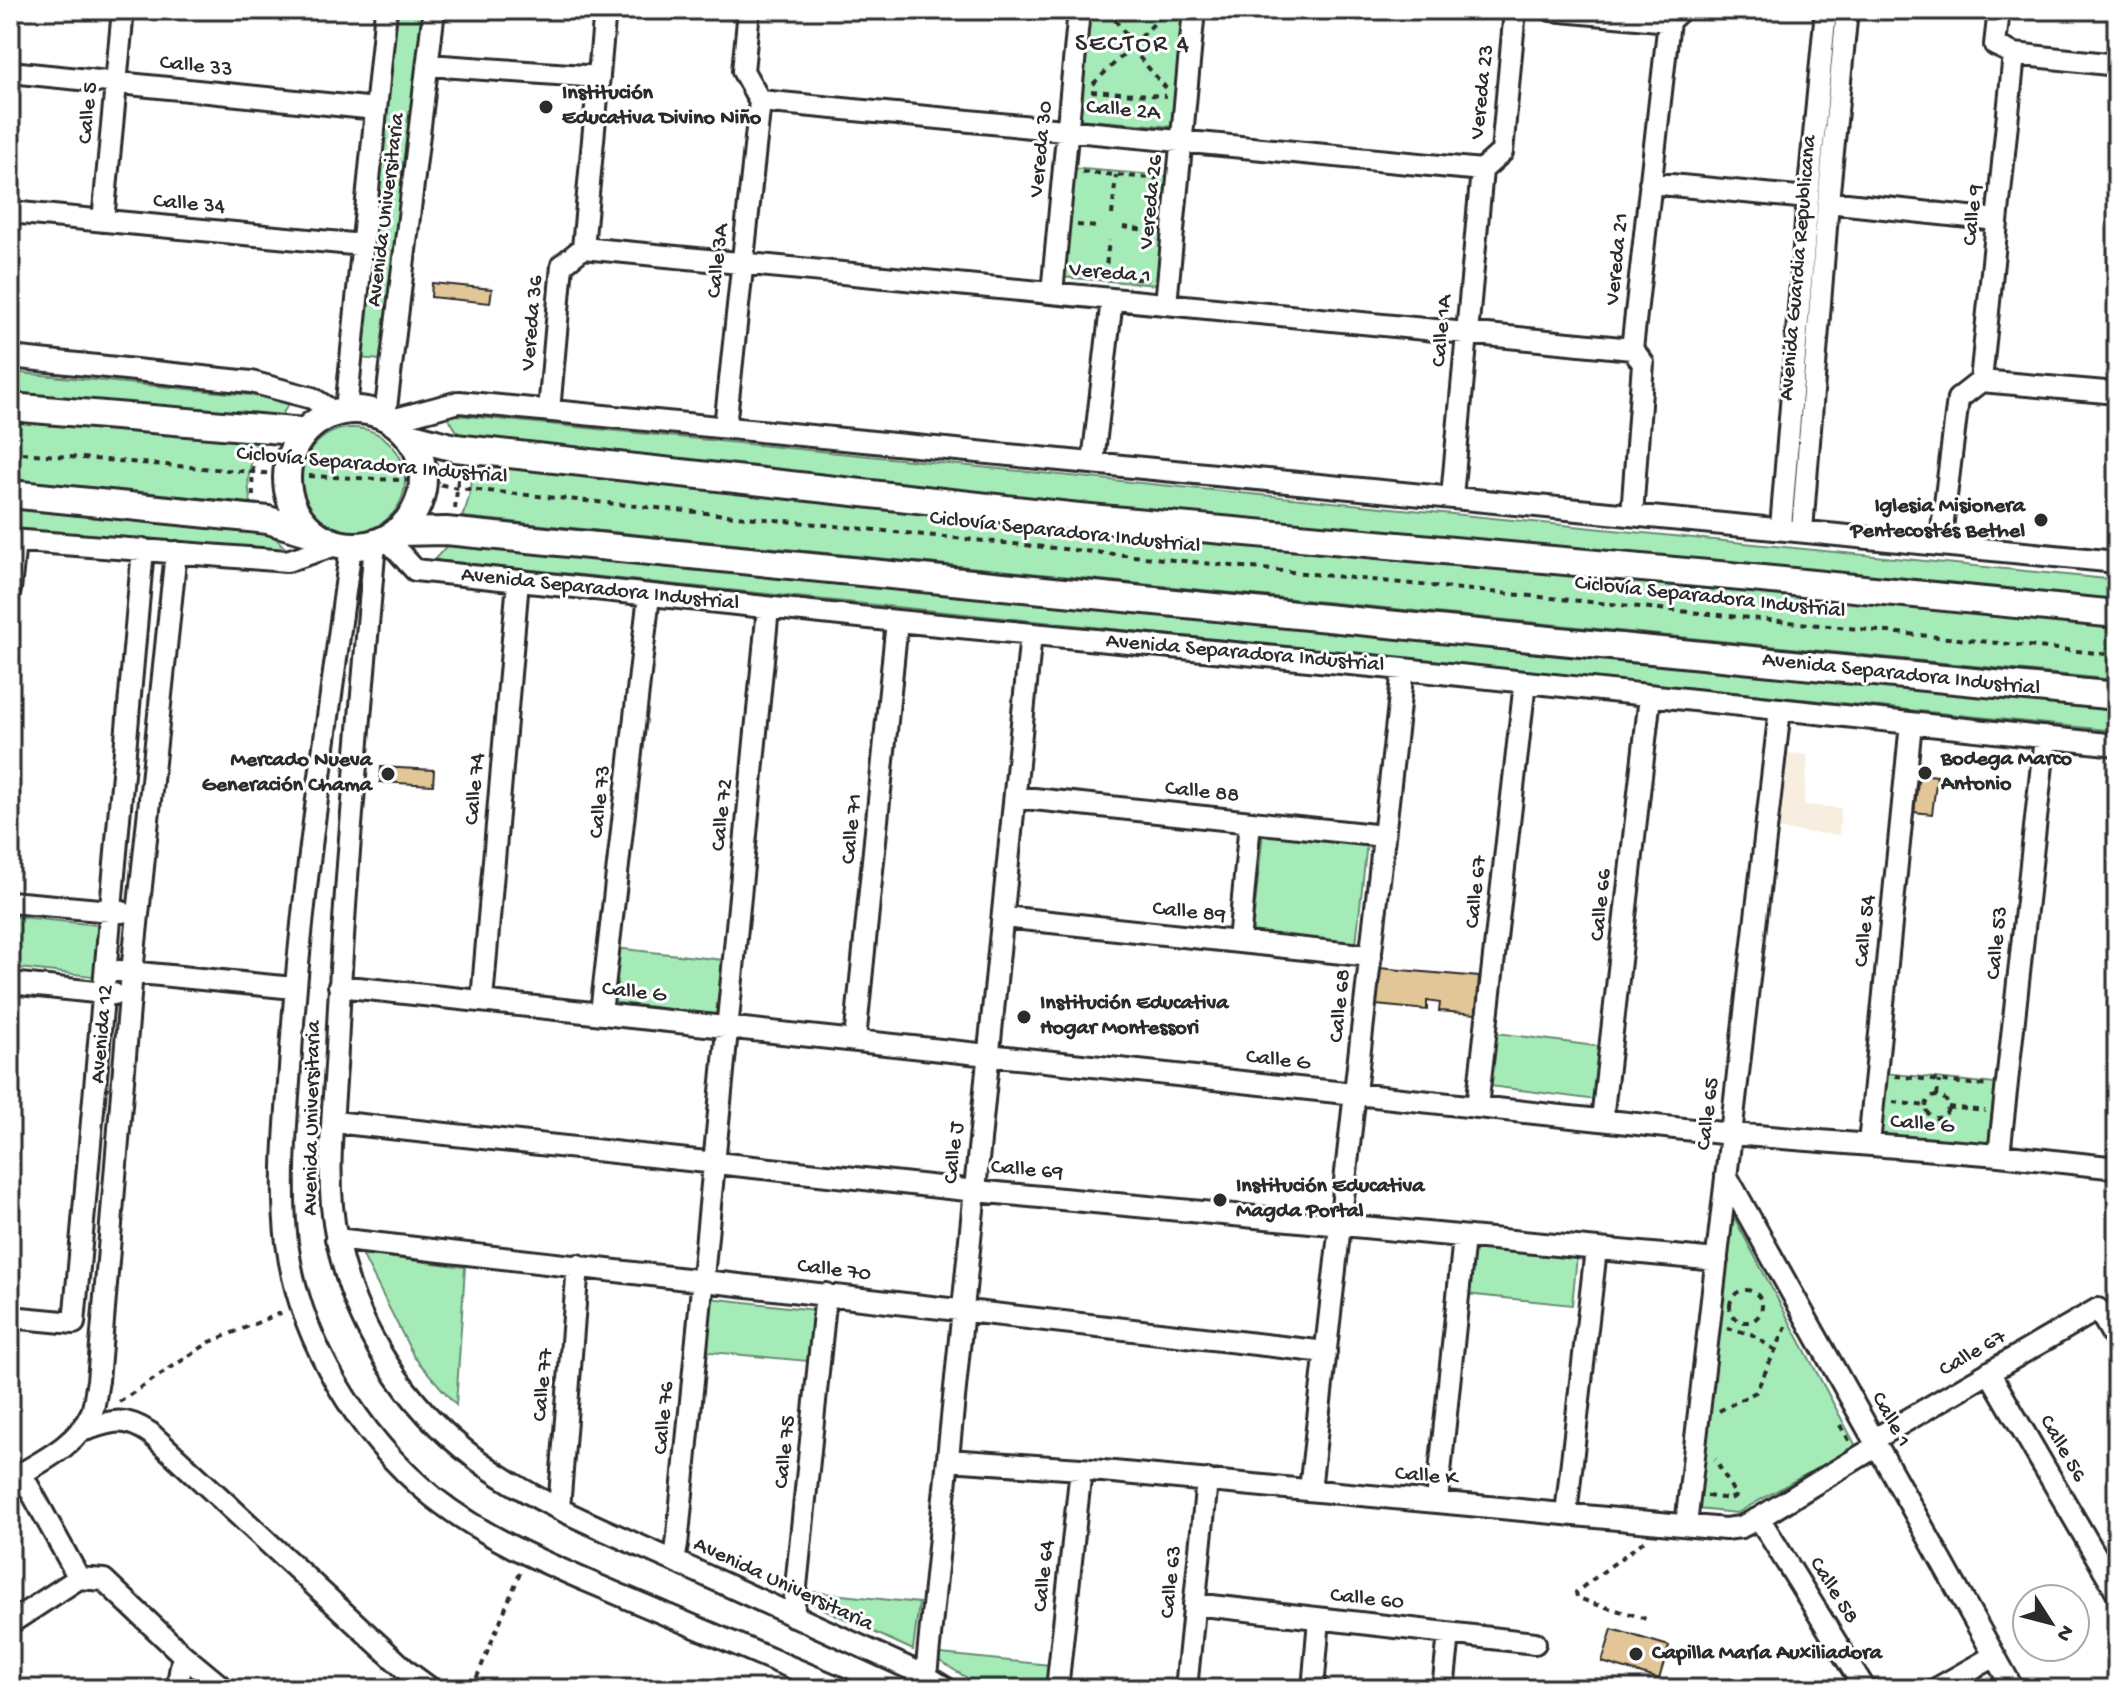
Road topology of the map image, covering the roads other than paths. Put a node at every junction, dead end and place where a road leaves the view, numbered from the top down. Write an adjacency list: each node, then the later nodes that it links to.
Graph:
1 (123, 10): 19 (street, Calle 5)
2 (386, 10): 21 (street, Avenida Universitaria)
3 (434, 10): 15 (street, Avenida Universitaria)
4 (605, 10): 18 (street)
5 (749, 10): 20 (street)
6 (1079, 10): 22 (street, Vereda 30)
7 (1194, 10): 23 (street, Vereda 26)
8 (1515, 10): 24 (street, Vereda 23)
9 (1551, 10): 13 (street)
10 (1826, 10): 26 (street, Avenida Guardia Republicana)
11 (1847, 10): 26 (street, Avenida Guardia Republicana)
12 (1999, 10): 14 (street)
13 (1675, 16): 25 (street, Vereda 21)
14 (2014, 54): 16 (street); 28 (street, Calle 9)
15 (428, 65): 18 (street); 44 (street, Avenida Universitaria)
16 (2117, 65)
17 (10, 72): 19 (street, Calle 33)
18 (599, 77): 31 (street)
19 (116, 83): 21 (street, Calle 33); 29 (street, Calle 5)
20 (760, 101): 22 (street, Calle 2A); 32 (street, Calle 3A)
21 (376, 109): 30 (street, Avenida Universitaria)
22 (1068, 130): 23 (street, Calle 2A); 33 (street, Vereda 30)
23 (1182, 141): 24 (street, Calle 2A); 35 (street, Vereda 26)
24 (1482, 170): 36 (street, Calle 1A)
25 (1650, 183): 26 (street); 37 (street, Vereda 21)
26 (1818, 200): 28 (street); 51 (street, Avenida Guardia Republicana); 52 (street, Avenida Guardia Republicana)
27 (10, 212): 29 (street, Calle 34)
28 (1997, 220): 39 (street, Calle 9)
29 (103, 221): 30 (street, Calle 34)
30 (363, 245): 42 (street, Avenida Universitaria)
31 (583, 248): 32 (street, Vereda 1); 43 (street, Vereda 36)
32 (742, 264): 33 (street, Vereda 1); 45 (street, Calle 3A)
33 (1052, 293): 34 (street, Vereda 1)
34 (1112, 299): 35 (street, Vereda 1); 47 (street)
35 (1166, 304): 36 (street, Vereda 1)
36 (1467, 333): 37 (street, Vereda 1); 49 (street, Calle 1A)
37 (1632, 349): 50 (street, Vereda 21)
38 (10, 357): 42 (street)
39 (1981, 381): 40 (street); 55 (street)
40 (2117, 393)
41 (10, 407): 46 (main road)
42 (340, 411): 44 (main road); 46 (main road)
43 (549, 411): 44 (street); 45 (street)
44 (395, 424): 54 (main road); 63 (main road)
45 (725, 427): 47 (street)
46 (305, 432): 54 (main road)
47 (1093, 462): 49 (street)
48 (10, 494): 54 (main road, Avenida Separadora Industrial)
49 (1452, 497): 50 (street)
50 (1632, 515): 51 (street)
51 (1781, 528): 52 (street)
52 (1802, 530): 55 (street)
53 (12, 540): 56 (street, Avenida Separadora Industrial); 60 (street)
54 (361, 540): 57 (street, Avenida Separadora Industrial); 59 (street, Avenida Separadora Industrial); 69 (main road, Avenida Separadora Industrial); 86 (street, Avenida Universitaria); 87 (street, Avenida Universitaria)
55 (1940, 545): 58 (street)
56 (143, 549): 57 (street, Avenida Separadora Industrial); 78 (street, Avenida 12)
57 (176, 552): 79 (street, Avenida 12)
58 (2117, 562)
59 (518, 581): 61 (street, Avenida Separadora Industrial); 90 (street, Calle 74)
60 (10, 590)
61 (649, 595): 62 (street, Avenida Separadora Industrial); 91 (street, Calle 73)
62 (768, 608): 64 (street, Avenida Separadora Industrial); 92 (street, Calle 72)
63 (2117, 614)
64 (897, 621): 65 (street, Avenida Separadora Industrial); 93 (street, Calle 71)
65 (1031, 634): 66 (street, Avenida Separadora Industrial); 74 (street, Calle J)
66 (1403, 669): 67 (street, Avenida Separadora Industrial); 76 (street, Calle 68)
67 (1525, 682): 68 (street, Avenida Separadora Industrial); 96 (street, Calle 67)
68 (1650, 696): 70 (street, Avenida Separadora Industrial); 97 (street, Calle 66)
69 (2117, 696)
70 (1780, 709): 71 (street, Avenida Separadora Industrial); 99 (street, Calle 65)
71 (1911, 723): 72 (street, Avenida Separadora Industrial); 100 (street, Calle 54)
72 (2045, 737): 73 (street, Avenida Separadora Industrial); 101 (street, Calle 53)
73 (2117, 745)
74 (1015, 797): 75 (street, Calle 88); 80 (street, Calle J)
75 (1250, 822): 76 (street, Calle 88); 81 (street)
76 (1384, 836): 82 (street, Calle 68)
77 (10, 902): 78 (street)
78 (111, 911): 79 (street); 83 (street, Avenida 12)
79 (138, 913): 84 (street, Avenida 12)
80 (1003, 917): 81 (street, Calle 89); 94 (street, Calle J)
81 (1239, 942): 82 (street, Calle 89)
82 (1371, 956): 95 (street, Calle 68)
83 (106, 969): 84 (street); 88 (street, Avenida 12)
84 (132, 972): 87 (street); 89 (street, Avenida 12)
85 (10, 983): 88 (street)
86 (339, 986): 90 (street, Calle G); 98 (street, Avenida Universitaria)
87 (294, 988): 146 (street, Avenida Universitaria)
88 (104, 993): 89 (street); 115 (street, Avenida 12)
89 (130, 995): 119 (street, Avenida 12)
90 (482, 1000): 91 (street, Calle G)
91 (601, 1013): 92 (street, Calle G)
92 (726, 1027): 93 (street, Calle G); 102 (street, Calle 72)
93 (855, 1040): 94 (street, Calle G)
94 (989, 1054): 95 (street, Calle G); 105 (street, Calle J)
95 (1355, 1094): 96 (street, Calle G); 106 (street, Calle 68)
96 (1477, 1107): 97 (street, Calle G)
97 (1602, 1120): 99 (street, Calle G)
98 (334, 1122): 102 (street, Calle 69); 108 (street, Avenida Universitaria)
99 (1731, 1134): 100 (street, Calle G); 104 (street, Calle 65)
100 (1869, 1144): 101 (street, Calle G)
101 (1999, 1155): 103 (street, Calle G)
102 (713, 1162): 105 (street, Calle 69); 112 (street, Calle 76)
103 (2117, 1168)
104 (1726, 1175): 110 (street, Calle 65); 120 (street, Calle 1)
105 (976, 1191): 106 (street, Calle 69); 114 (street, Calle J)
106 (1340, 1225): 107 (street, Calle 69); 117 (street, Calle 68)
107 (1464, 1237): 109 (street, Calle 69); 126 (street)
108 (336, 1239): 111 (street, Calle 70); 127 (street, Avenida Universitaria)
109 (1596, 1249): 110 (street, Calle 69); 128 (street)
110 (1717, 1260): 130 (street, Calle 65)
111 (578, 1265): 112 (street, Calle 70); 127 (street, Calle 77)
112 (701, 1280): 113 (street, Calle 70); 131 (street, Calle 76)
113 (826, 1294): 114 (street, Calle 70); 135 (street, Calle 75)
114 (964, 1310): 117 (street, Calle 70); 121 (street, Calle J)
115 (10, 1317)
116 (2117, 1342): 118 (street, Calle 67)
117 (1326, 1352): 125 (street, Calle 68)
118 (1989, 1372): 120 (street, Calle 67); 133 (street, Calle 56)
119 (79, 1432): 123 (street, Avenida 12); 145 (street)
120 (1875, 1443): 129 (street, Calle K); 141 (street, Calle 1)
121 (948, 1460): 122 (street, Calle K); 142 (street, Calle J)
122 (1081, 1469): 124 (street, Calle K); 148 (street, Calle 64)
123 (15, 1476): 132 (street)
124 (1207, 1480): 125 (street, Calle K); 134 (street, Calle 63)
125 (1310, 1490): 126 (street, Calle K)
126 (1437, 1502): 128 (street, Calle K)
127 (559, 1509): 131 (street, Avenida Universitaria)
128 (1566, 1514): 130 (street, Calle K)
129 (1759, 1518): 130 (street, Calle K); 152 (street, Calle 58)
130 (1686, 1525)
131 (674, 1561): 135 (street, Avenida Universitaria)
132 (79, 1578): 137 (street); 140 (street)
133 (2117, 1592)
134 (1194, 1604): 136 (street, Calle 60); 149 (street, Calle 63)
135 (793, 1616): 142 (street, Avenida Universitaria)
136 (1319, 1619): 138 (street, Calle 60); 150 (street)
137 (10, 1623)
138 (1449, 1634): 139 (street, Calle 60); 151 (street)
139 (1535, 1643)
140 (183, 1655): 143 (street); 144 (street)
141 (1994, 1656): 153 (street); 154 (street, Calle 1)
142 (926, 1676): 147 (street, Avenida Universitaria)
143 (177, 1689)
144 (224, 1689)
145 (431, 1689)
146 (842, 1689)
147 (947, 1689)
148 (1057, 1689)
149 (1186, 1689)
150 (1313, 1689)
151 (1443, 1689)
152 (1865, 1689)
153 (1936, 1689)
154 (2013, 1689)

